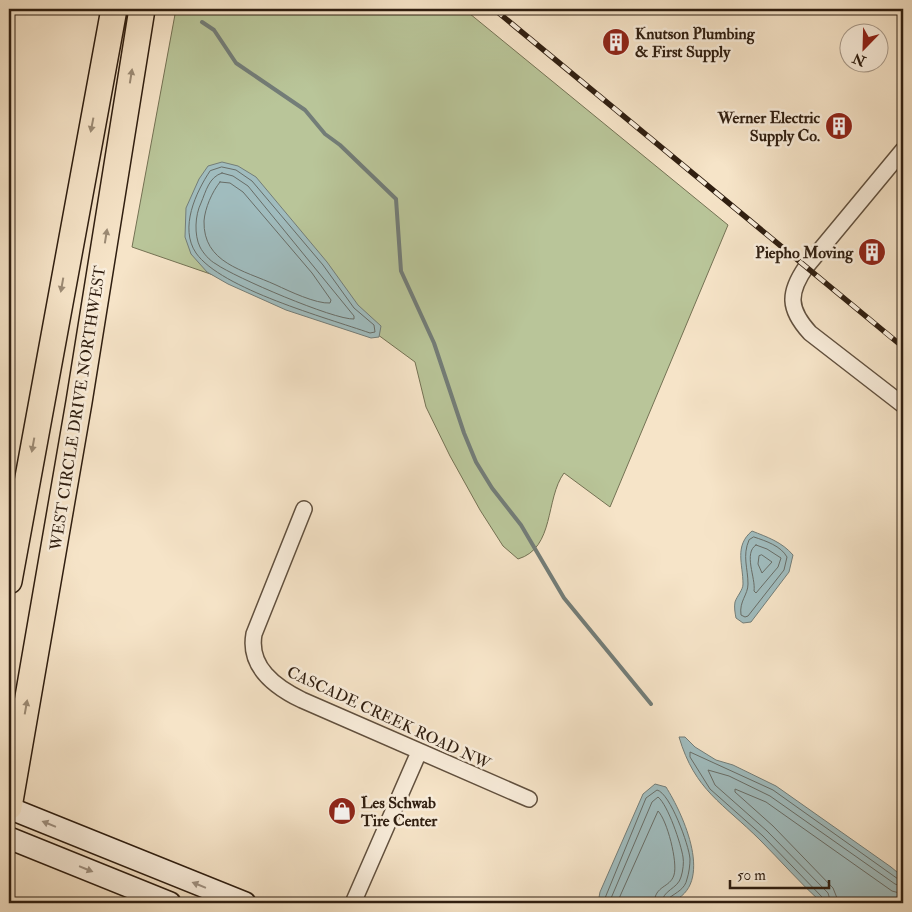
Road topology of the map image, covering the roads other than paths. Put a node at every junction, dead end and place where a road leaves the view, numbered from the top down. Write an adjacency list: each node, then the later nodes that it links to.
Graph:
1 (114, 9): 6 (main road, WEST CIRCLE DRIVE NORTHWEST, one-way to 6)
2 (142, 9): 9 (main road, WEST CIRCLE DRIVE NORTHWEST, one-way to 2)
3 (903, 150): 4 (street)
4 (903, 405)
5 (304, 509): 7 (street, CASCADE CREEK ROAD NW)
6 (9, 582)
7 (419, 752): 8 (street, CASCADE CREEK ROAD NW); 13 (street)
8 (529, 799)
9 (9, 808): 12 (street, one-way to 9)
10 (9, 838): 11 (street, one-way to 11)
11 (170, 903)
12 (244, 903)
13 (353, 903)

